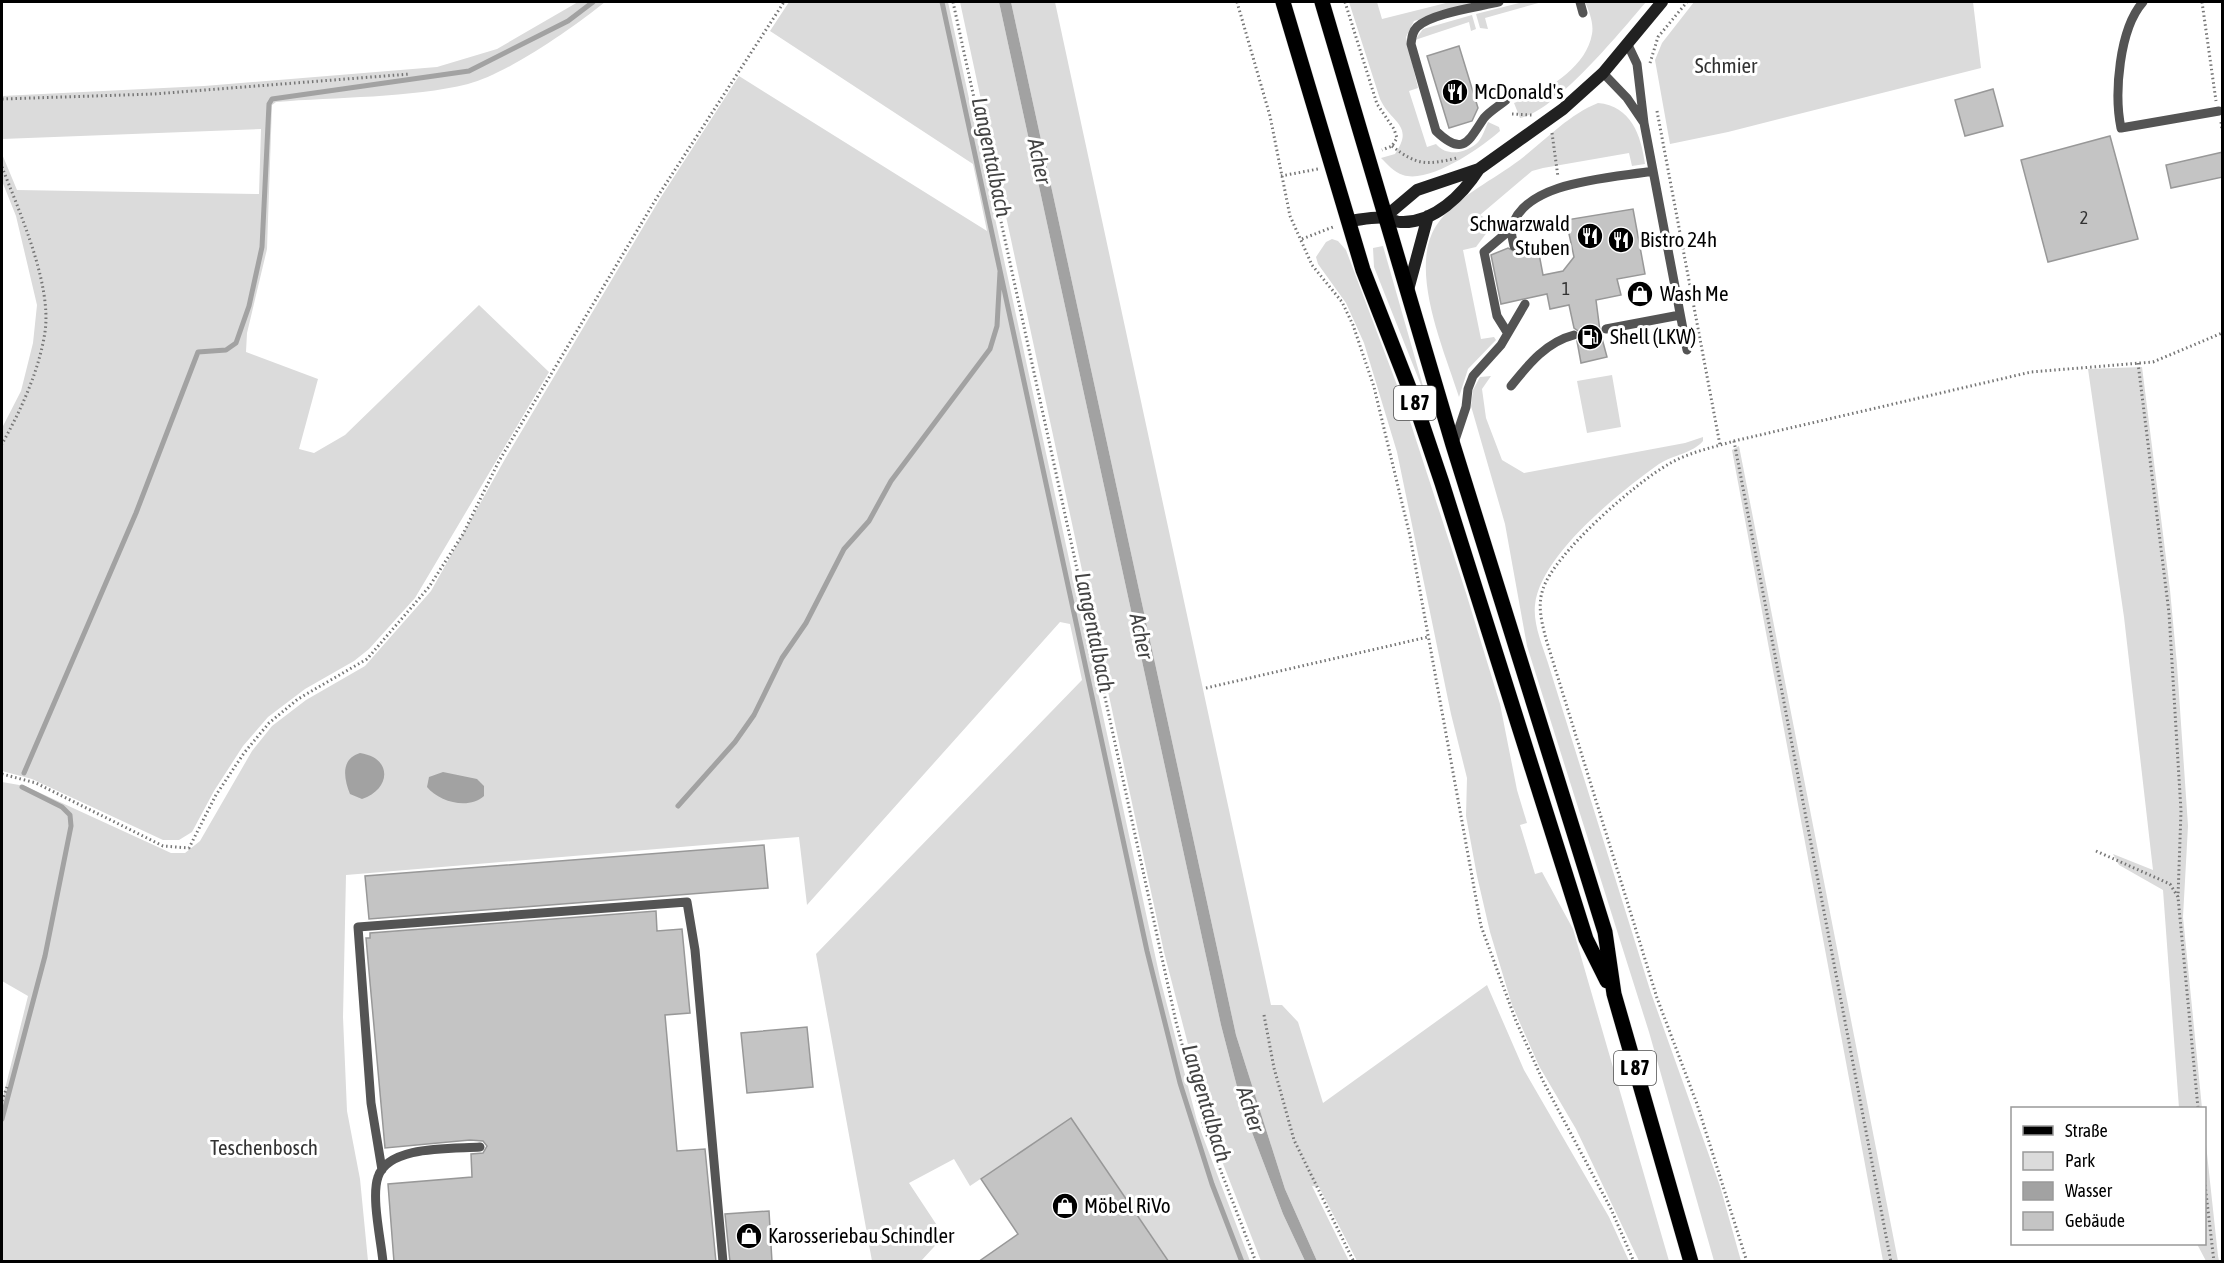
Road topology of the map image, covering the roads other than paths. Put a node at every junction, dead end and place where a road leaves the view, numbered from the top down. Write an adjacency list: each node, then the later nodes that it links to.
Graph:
1 (1283, 2): 17 (main road, L 87)
2 (1322, 2): 16 (main road, L 87)
3 (1499, 2): 10 (lane)
4 (1580, 2): 7 (lane)
5 (1662, 2): 8 (street)
6 (2143, 2): 11 (lane)
7 (1584, 14)
8 (1628, 45): 9 (street); 12 (lane)
9 (1603, 74): 12 (lane); 13 (street)
10 (1506, 100)
11 (2218, 111)
12 (1644, 123): 14 (lane)
13 (1479, 169): 15 (street); 16 (street)
14 (1653, 171): 18 (lane); 22 (lane)
15 (1428, 216): 16 (street); 20 (street)
16 (1385, 217): 17 (street); 20 (main road, L 87)
17 (1349, 221): 29 (main road, L 87)
18 (1511, 229): 19 (lane); 24 (lane)
19 (1514, 246)
20 (1407, 292): 28 (main road, L 87)
21 (1525, 304): 24 (lane)
22 (1680, 315): 23 (lane); 26 (lane)
23 (1606, 328)
24 (1507, 332): 28 (lane)
25 (1574, 335): 27 (lane)
26 (1687, 350)
27 (1510, 386)
28 (1453, 445): 29 (main road, L 87)
29 (1614, 994): 34 (main road, L 87)
30 (480, 1147): 31 (lane)
31 (382, 1170): 32 (lane); 33 (lane)
32 (383, 1262)
33 (723, 1262)
34 (1691, 1262)

